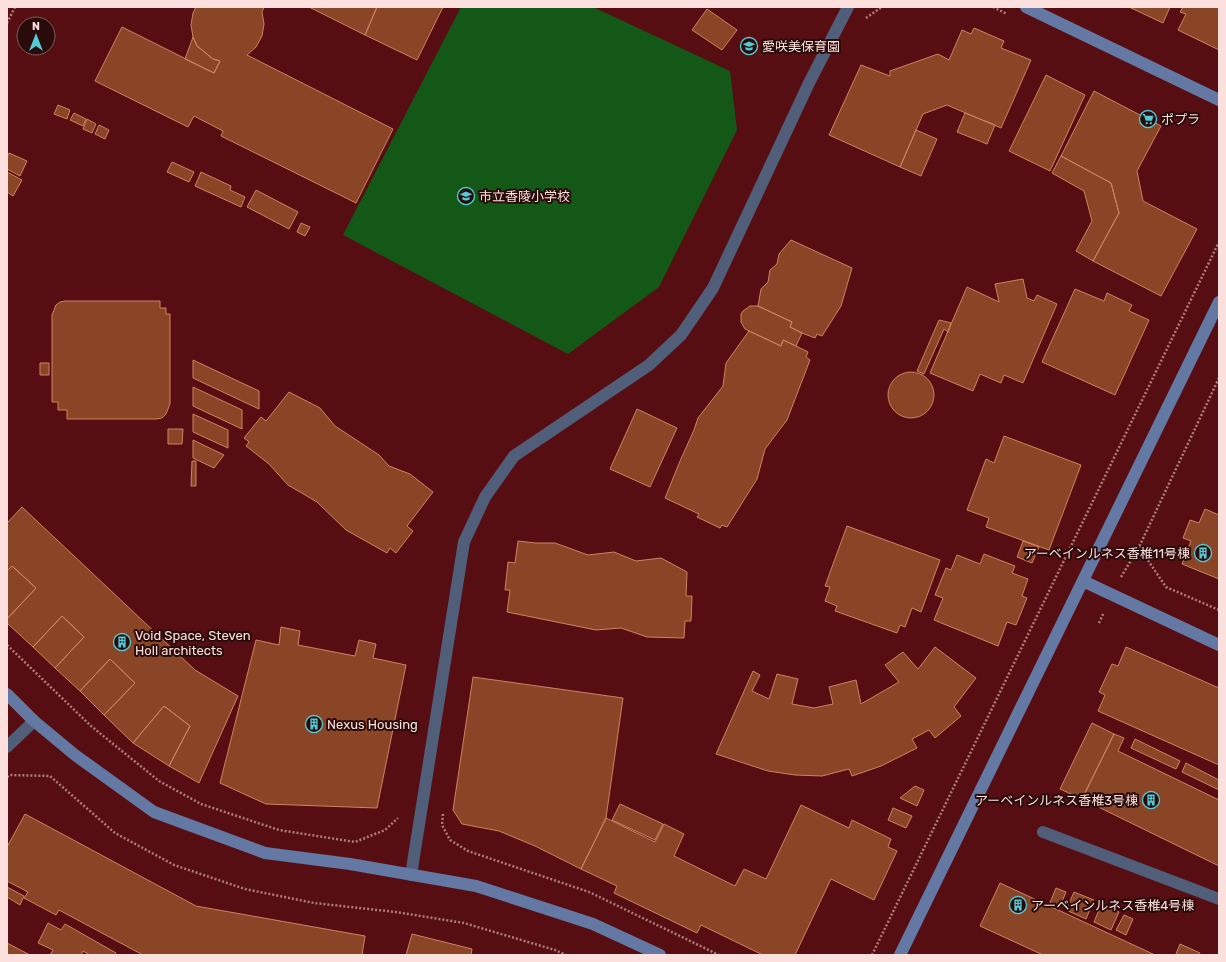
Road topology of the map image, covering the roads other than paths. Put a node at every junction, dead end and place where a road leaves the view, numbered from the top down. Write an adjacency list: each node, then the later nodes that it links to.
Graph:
1 (848, 7): 11 (street)
2 (1026, 7): 3 (street)
3 (1219, 100)
4 (1219, 302): 5 (street)
5 (1083, 581): 6 (street); 14 (street)
6 (1219, 645)
7 (7, 694): 8 (street)
8 (34, 721): 9 (street); 11 (street)
9 (7, 747)
10 (1043, 832): 12 (street)
11 (410, 875): 13 (street)
12 (1219, 899)
13 (660, 955)
14 (900, 955)

